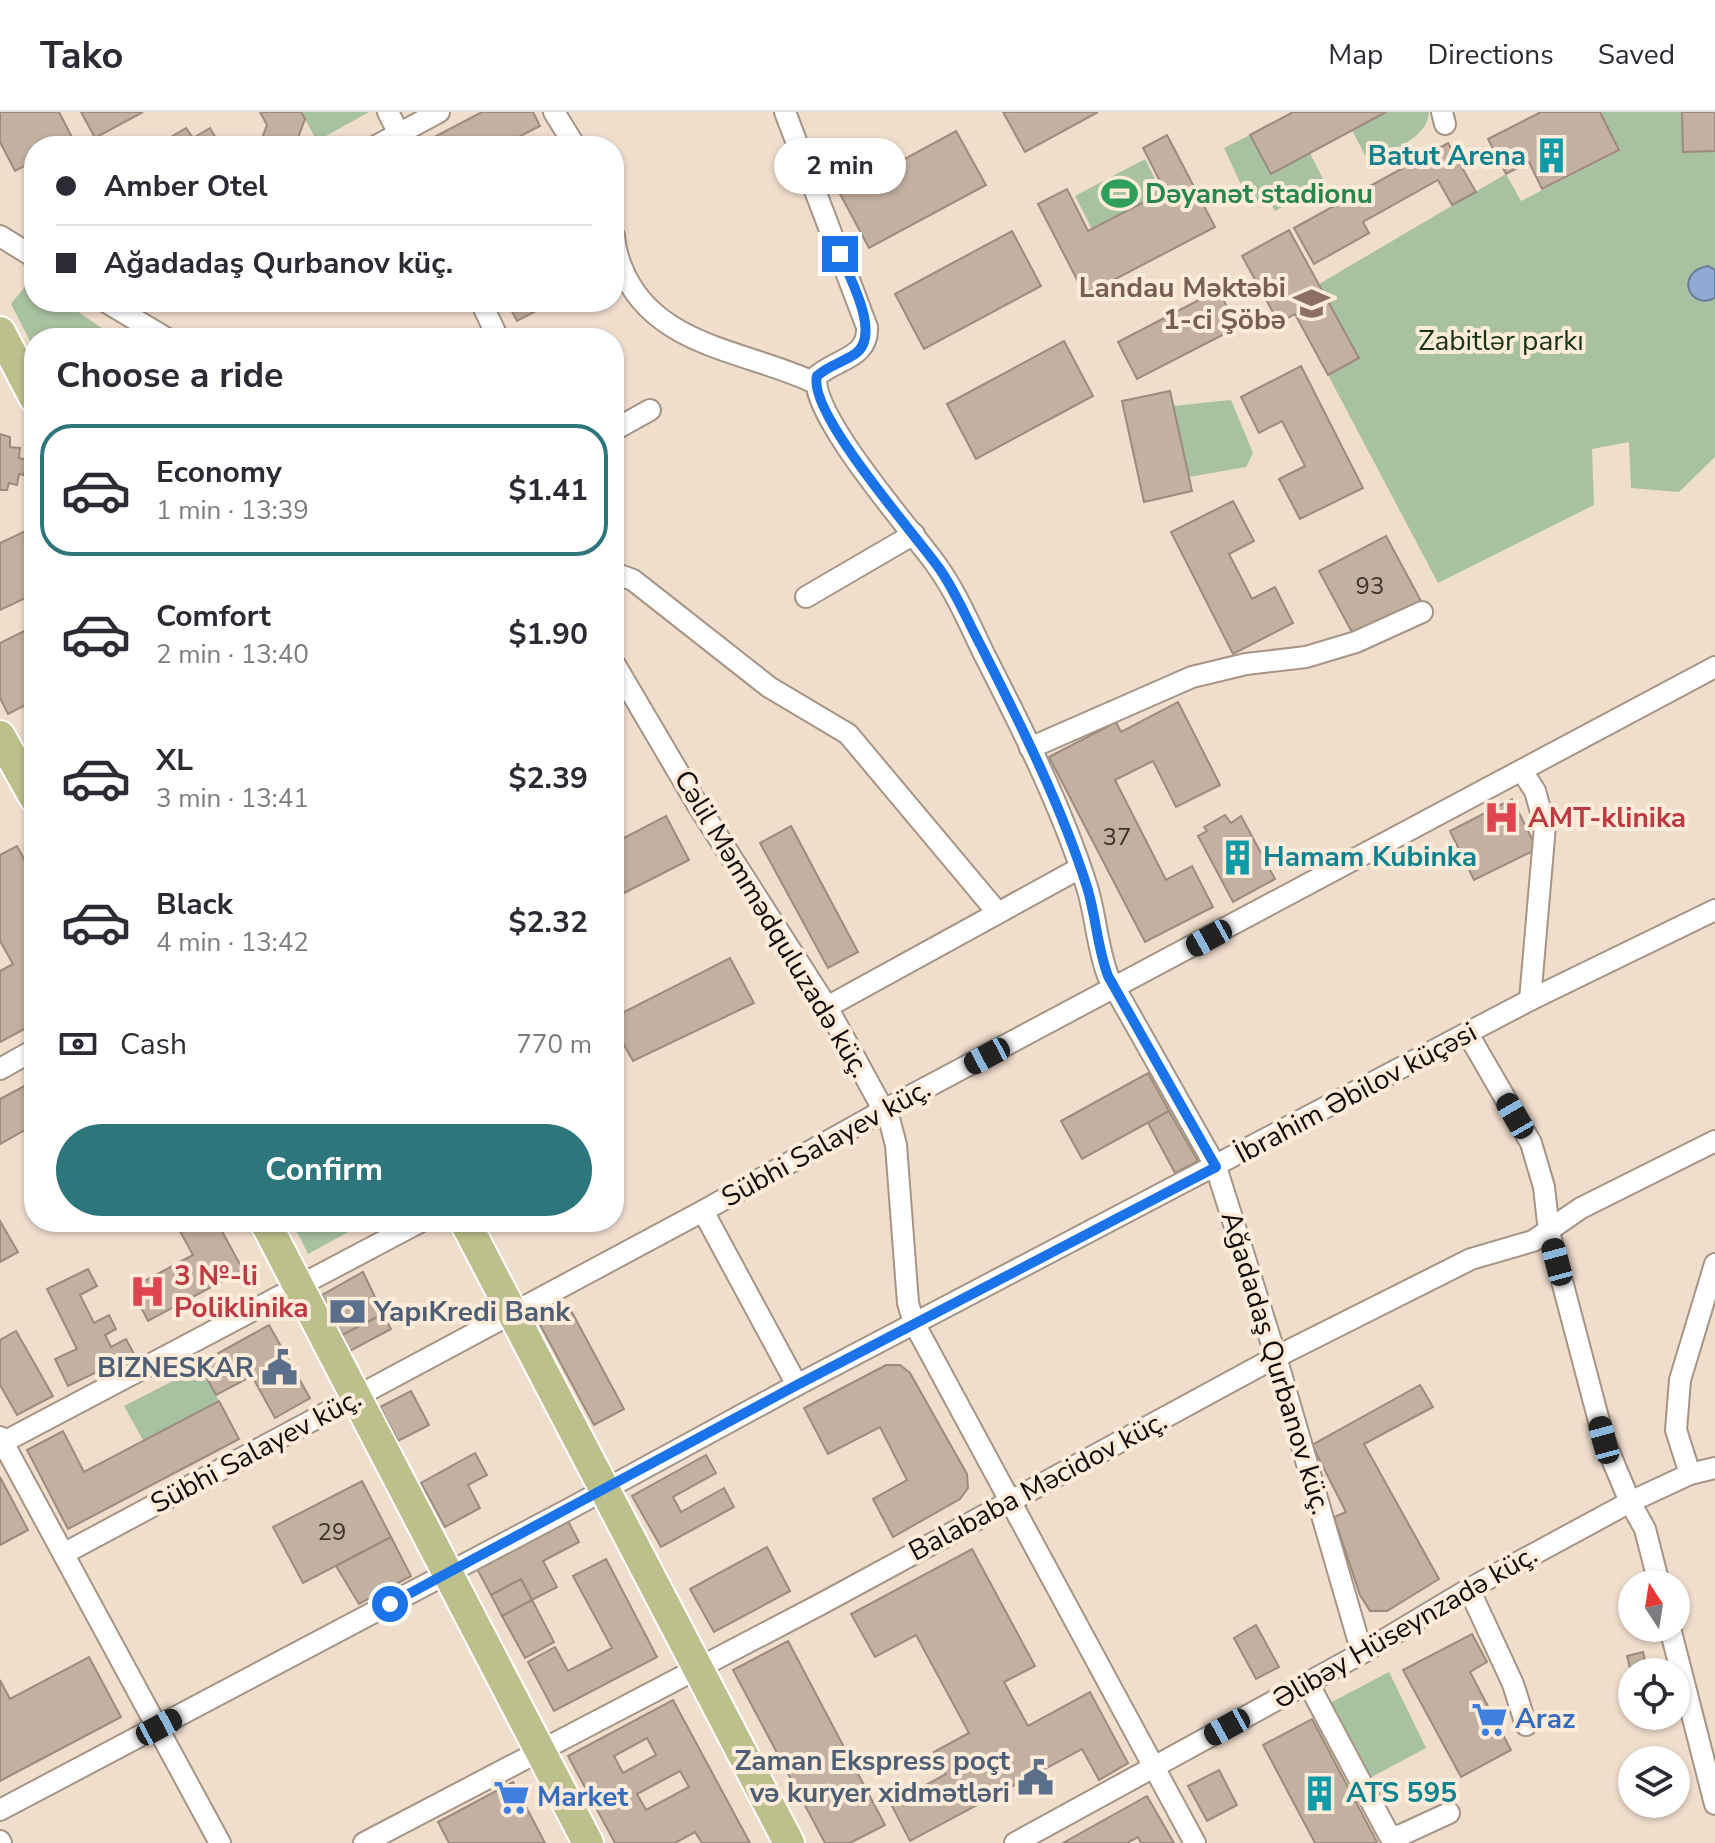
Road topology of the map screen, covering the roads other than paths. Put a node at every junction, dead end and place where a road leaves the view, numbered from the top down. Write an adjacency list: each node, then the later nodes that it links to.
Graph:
1 (388, 112): 5 (street)
2 (439, 112): 6 (street)
3 (554, 112): 7 (street)
4 (785, 112): 15 (street)
5 (400, 136)
6 (407, 136)
7 (569, 136)
8 (0, 236): 9 (street)
9 (24, 251)
10 (624, 272): 15 (street)
11 (123, 312): 12 (street)
12 (149, 328)
13 (0, 332): 14 (main road)
14 (24, 378)
15 (815, 383): 18 (street, Ağadadaş Qurbanov küç.)
16 (650, 410): 17 (street)
17 (624, 424)
18 (914, 534): 20 (street); 25 (street, Ağadadaş Qurbanov küç.)
19 (624, 577): 30 (street)
20 (806, 597)
21 (1422, 612): 25 (street)
22 (1715, 667): 26 (street, Sübhi Salayev küç.)
23 (624, 680): 33 (street, Cəlil Məmmədquluzadə küç.)
24 (0, 736): 27 (main road)
25 (1030, 748): 28 (street, Ağadadaş Qurbanov küç.)
26 (1522, 771): 31 (street, Sübhi Salayev küç.); 32 (street)
27 (24, 779)
28 (1080, 868): 30 (street); 31 (street, Ağadadaş Qurbanov küç.)
29 (1715, 910): 32 (street, İbrahim Əbilov küçəsi)
30 (998, 913): 33 (street)
31 (1115, 989): 37 (street, Sübhi Salayev küç.); 39 (street, Ağadadaş Qurbanov küç.)
32 (1530, 1000): 34 (street, İbrahim Əbilov küçəsi)
33 (827, 1007): 37 (street, Cəlil Məmmədquluzadə küç.)
34 (1468, 1034): 39 (street, İbrahim Əbilov küçəsi); 44 (street)
35 (24, 1056): 36 (street)
36 (0, 1069)
37 (884, 1110): 40 (street, Sübhi Salayev küç.); 48 (street, Cəlil Məmmədquluzadə küç.)
38 (1715, 1141): 44 (street, Balababa Məcidov küç.)
39 (1216, 1167): 48 (street, İbrahim Əbilov küçəsi); 49 (street, Ağadadaş Qurbanov küç.)
40 (703, 1211): 47 (street, Sübhi Salayev küç.); 50 (street)
41 (270, 1232): 46 (main road)
42 (401, 1232): 46 (street)
43 (470, 1232): 47 (main road)
44 (1549, 1232): 49 (street, Balababa Məcidov küç.); 57 (street)
45 (1715, 1264): 54 (street)
46 (299, 1286): 51 (main road); 52 (street)
47 (513, 1313): 51 (street, Sübhi Salayev küç.); 55 (main road)
48 (914, 1323): 50 (street, İbrahim Əbilov küçəsi); 56 (street, Cəlil Məmmədquluzadə küç.)
49 (1276, 1357): 56 (street, Balababa Məcidov küç.); 63 (street, Ağadadaş Qurbanov küç.)
50 (797, 1385): 55 (street, İbrahim Əbilov küçəsi)
51 (357, 1396): 58 (street, Sübhi Salayev küç.); 60 (main road)
52 (1, 1441): 58 (street)
53 (1715, 1468): 54 (street, Əlibəy Hüseynzadə küç.)
54 (1690, 1474): 57 (street, Əlibəy Hüseynzadə küç.)
55 (605, 1490): 60 (street, İbrahim Əbilov küçəsi); 64 (main road)
56 (1010, 1502): 64 (street, Balababa Məcidov küç.); 69 (street, Cəlil Məmmədquluzadə küç.)
57 (1630, 1502): 59 (street); 61 (street, Əlibəy Hüseynzadə küç.)
58 (65, 1553): 67 (street)
59 (1655, 1570)
60 (449, 1572): 67 (street, İbrahim Əbilov küçəsi); 68 (main road)
61 (1469, 1589): 63 (street, Əlibəy Hüseynzadə küç.); 66 (street)
62 (1674, 1642): 70 (street)
63 (1362, 1653): 65 (street, Əlibəy Hüseynzadə küç.)
64 (698, 1668): 68 (street, Balababa Məcidov küç.); 76 (main road)
65 (1308, 1683): 69 (street, Əlibəy Hüseynzadə küç.); 72 (street)
66 (1526, 1725)
67 (159, 1727): 71 (street, İbrahim Əbilov küçəsi); 73 (street)
68 (541, 1752): 74 (street, Balababa Məcidov küç.); 75 (main road)
69 (1154, 1768): 77 (street, Əlibəy Hüseynzadə küç.); 78 (street, Cəlil Məmmədquluzadə küç.)
70 (1715, 1804)
71 (0, 1810)
72 (1449, 1813)
73 (220, 1843)
74 (364, 1843)
75 (588, 1843)
76 (789, 1843)
77 (1015, 1843)
78 (1195, 1843)

